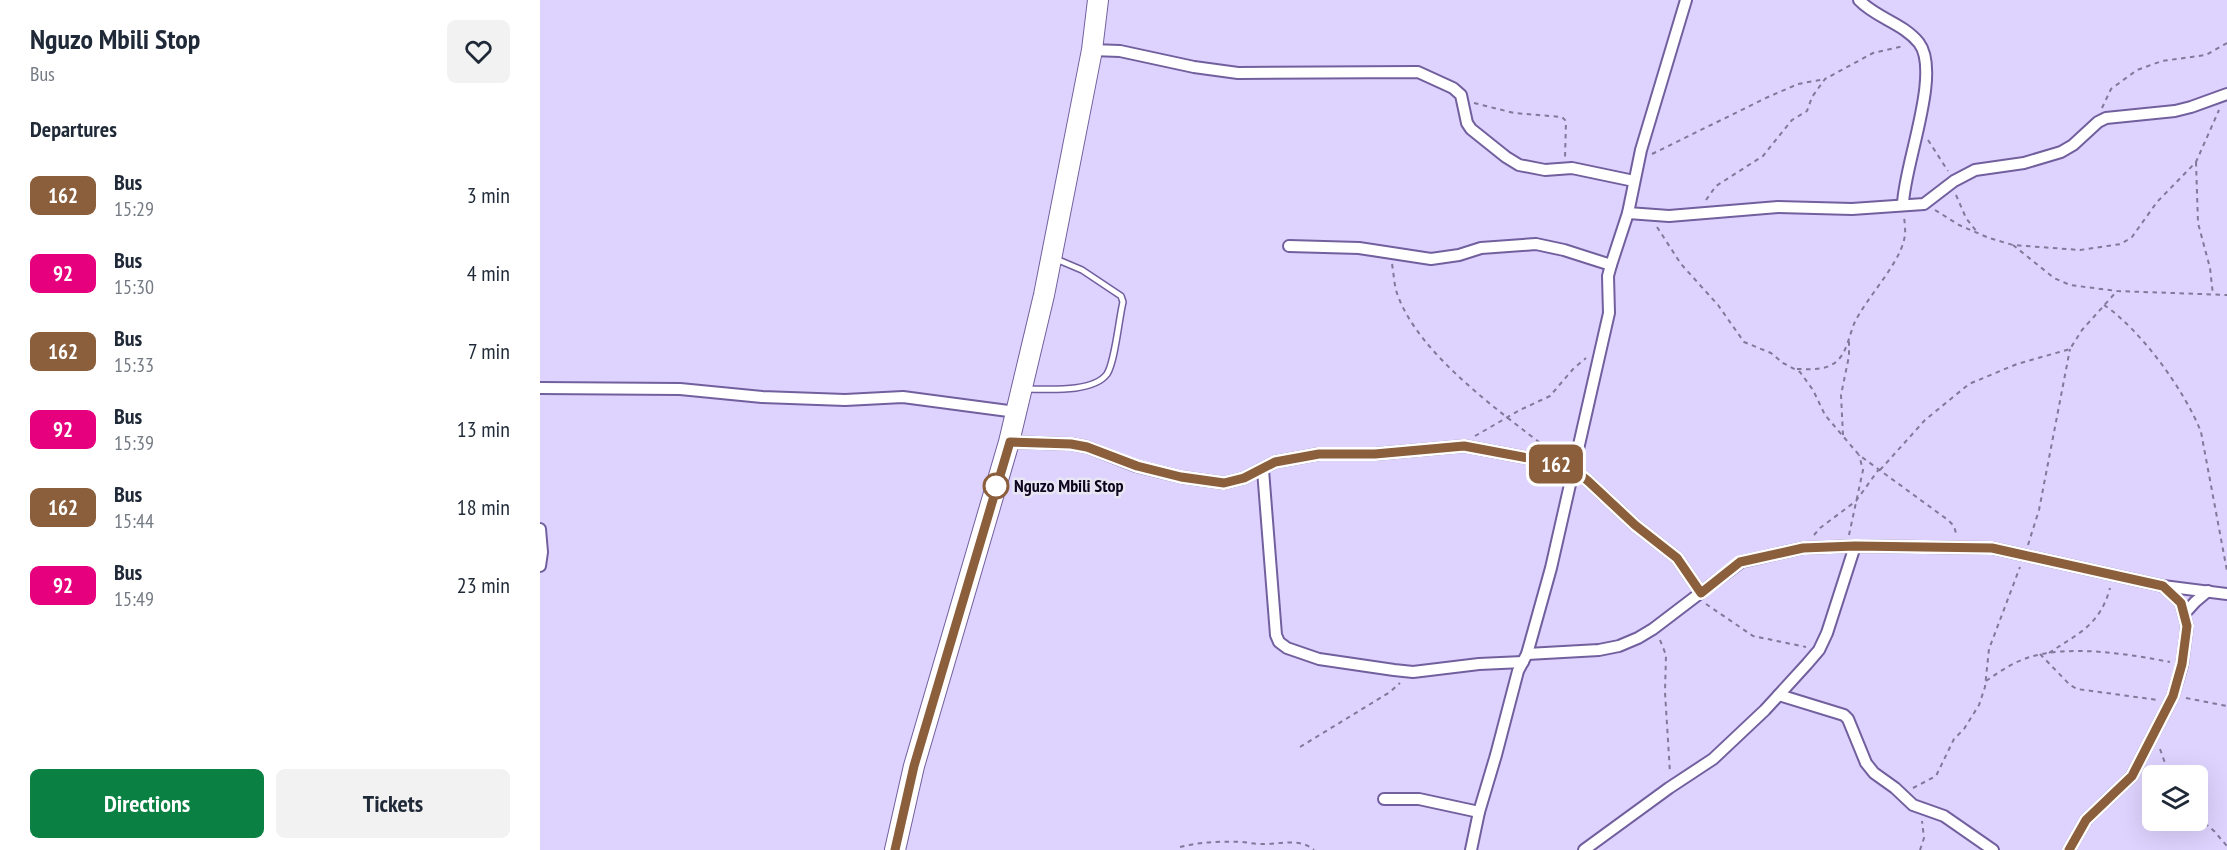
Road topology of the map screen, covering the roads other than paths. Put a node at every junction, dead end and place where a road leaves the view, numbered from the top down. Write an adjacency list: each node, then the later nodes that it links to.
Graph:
1 (1098, 0): 4 (highway)
2 (1686, 0): 6 (street)
3 (1860, 0): 7 (street)
4 (1092, 50): 6 (street); 10 (highway)
5 (2227, 94): 7 (street)
6 (1634, 181): 8 (street)
7 (1902, 205): 8 (street)
8 (1628, 213): 11 (street)
9 (1289, 246): 11 (street)
10 (1052, 257): 13 (highway); 13 (lane)
11 (1611, 265): 16 (street)
12 (540, 388): 14 (street)
13 (1022, 388): 14 (highway)
14 (1016, 412): 15 (highway)
15 (1010, 442): 17 (street); 30 (highway)
16 (1573, 469): 17 (street); 24 (street); 26 (street)
17 (1263, 470): 26 (street)
18 (540, 529): 20 (street)
19 (1851, 546): 21 (street); 24 (street); 27 (street)
20 (540, 566)
21 (2163, 586): 22 (street); 25 (street)
22 (2208, 591): 23 (street); 25 (street)
23 (2227, 594)
24 (1699, 595): 26 (street)
25 (2185, 613): 34 (street)
26 (1525, 658): 29 (street)
27 (1779, 695): 32 (street); 33 (street)
28 (1384, 798): 29 (street)
29 (1479, 812): 31 (street)
30 (895, 850)
31 (1471, 850)
32 (1584, 850)
33 (1992, 850)
34 (2069, 850)

